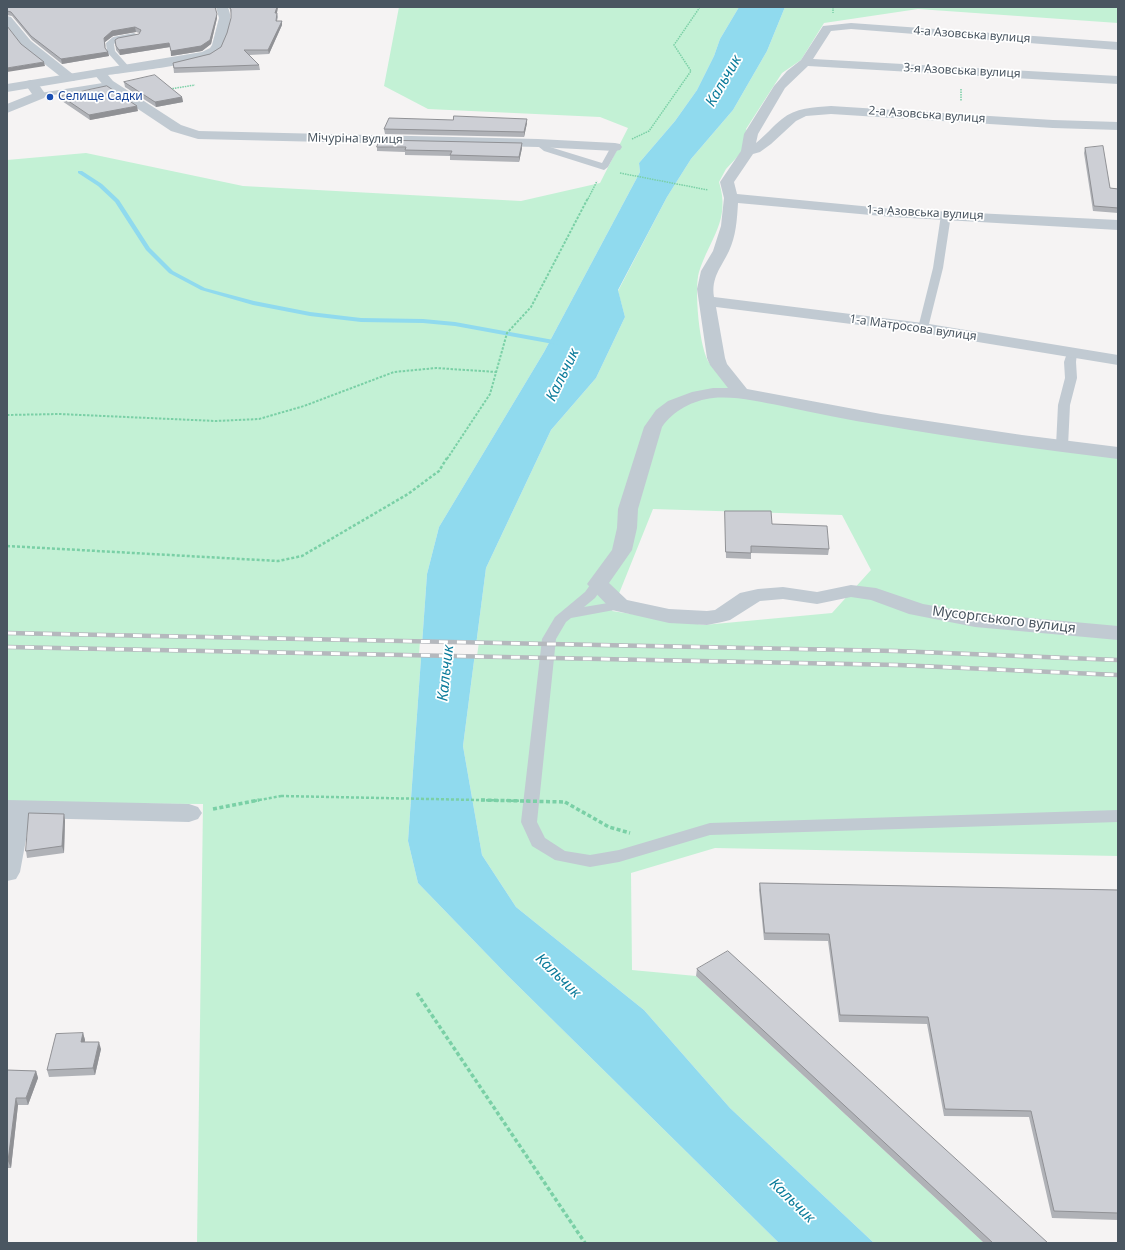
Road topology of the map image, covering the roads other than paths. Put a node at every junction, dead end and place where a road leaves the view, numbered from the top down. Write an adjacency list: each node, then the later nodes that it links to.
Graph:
1 (222, 7): 6 (street)
2 (7, 19): 8 (street)
3 (136, 35): 6 (lane)
4 (1118, 46): 5 (street, 4-а Азовська вулиця)
5 (806, 62): 9 (street, 3-я Азовська вулиця); 18 (street)
6 (127, 69): 7 (street)
7 (99, 73): 8 (street); 11 (street, Мічуріна вулиця)
8 (70, 78): 10 (street)
9 (1118, 80)
10 (31, 84): 12 (street); 13 (street)
11 (108, 84): 13 (lane); 16 (street, Мічуріна вулиця)
12 (7, 88)
13 (40, 95): 14 (street)
14 (7, 109)
15 (1118, 126): 18 (street, 2-а Азовська вулиця)
16 (538, 143): 17 (street, Мічуріна вулиця); 17 (lane)
17 (615, 147)
18 (748, 150): 19 (street)
19 (731, 198): 20 (street, 1-а Азовська вулиця); 22 (street)
20 (946, 215): 21 (street, 1-а Азовська вулиця); 23 (lane)
21 (1118, 225)
22 (706, 301): 23 (street, 1-а Матросова вулиця); 26 (street)
23 (922, 328): 24 (street, 1-а Матросова вулиця)
24 (1072, 353): 25 (street, 1-а Матросова вулиця); 27 (lane)
25 (1118, 360)
26 (741, 393): 27 (street); 29 (street)
27 (1062, 446): 28 (street)
28 (1118, 453)
29 (598, 584): 30 (street); 31 (lane)
30 (620, 605): 31 (lane); 32 (street, Мусоргського вулиця)
31 (567, 614): 35 (lane)
32 (1118, 633)
33 (13, 810): 34 (street); 36 (street)
34 (189, 813)
35 (1118, 816)
36 (7, 872)

